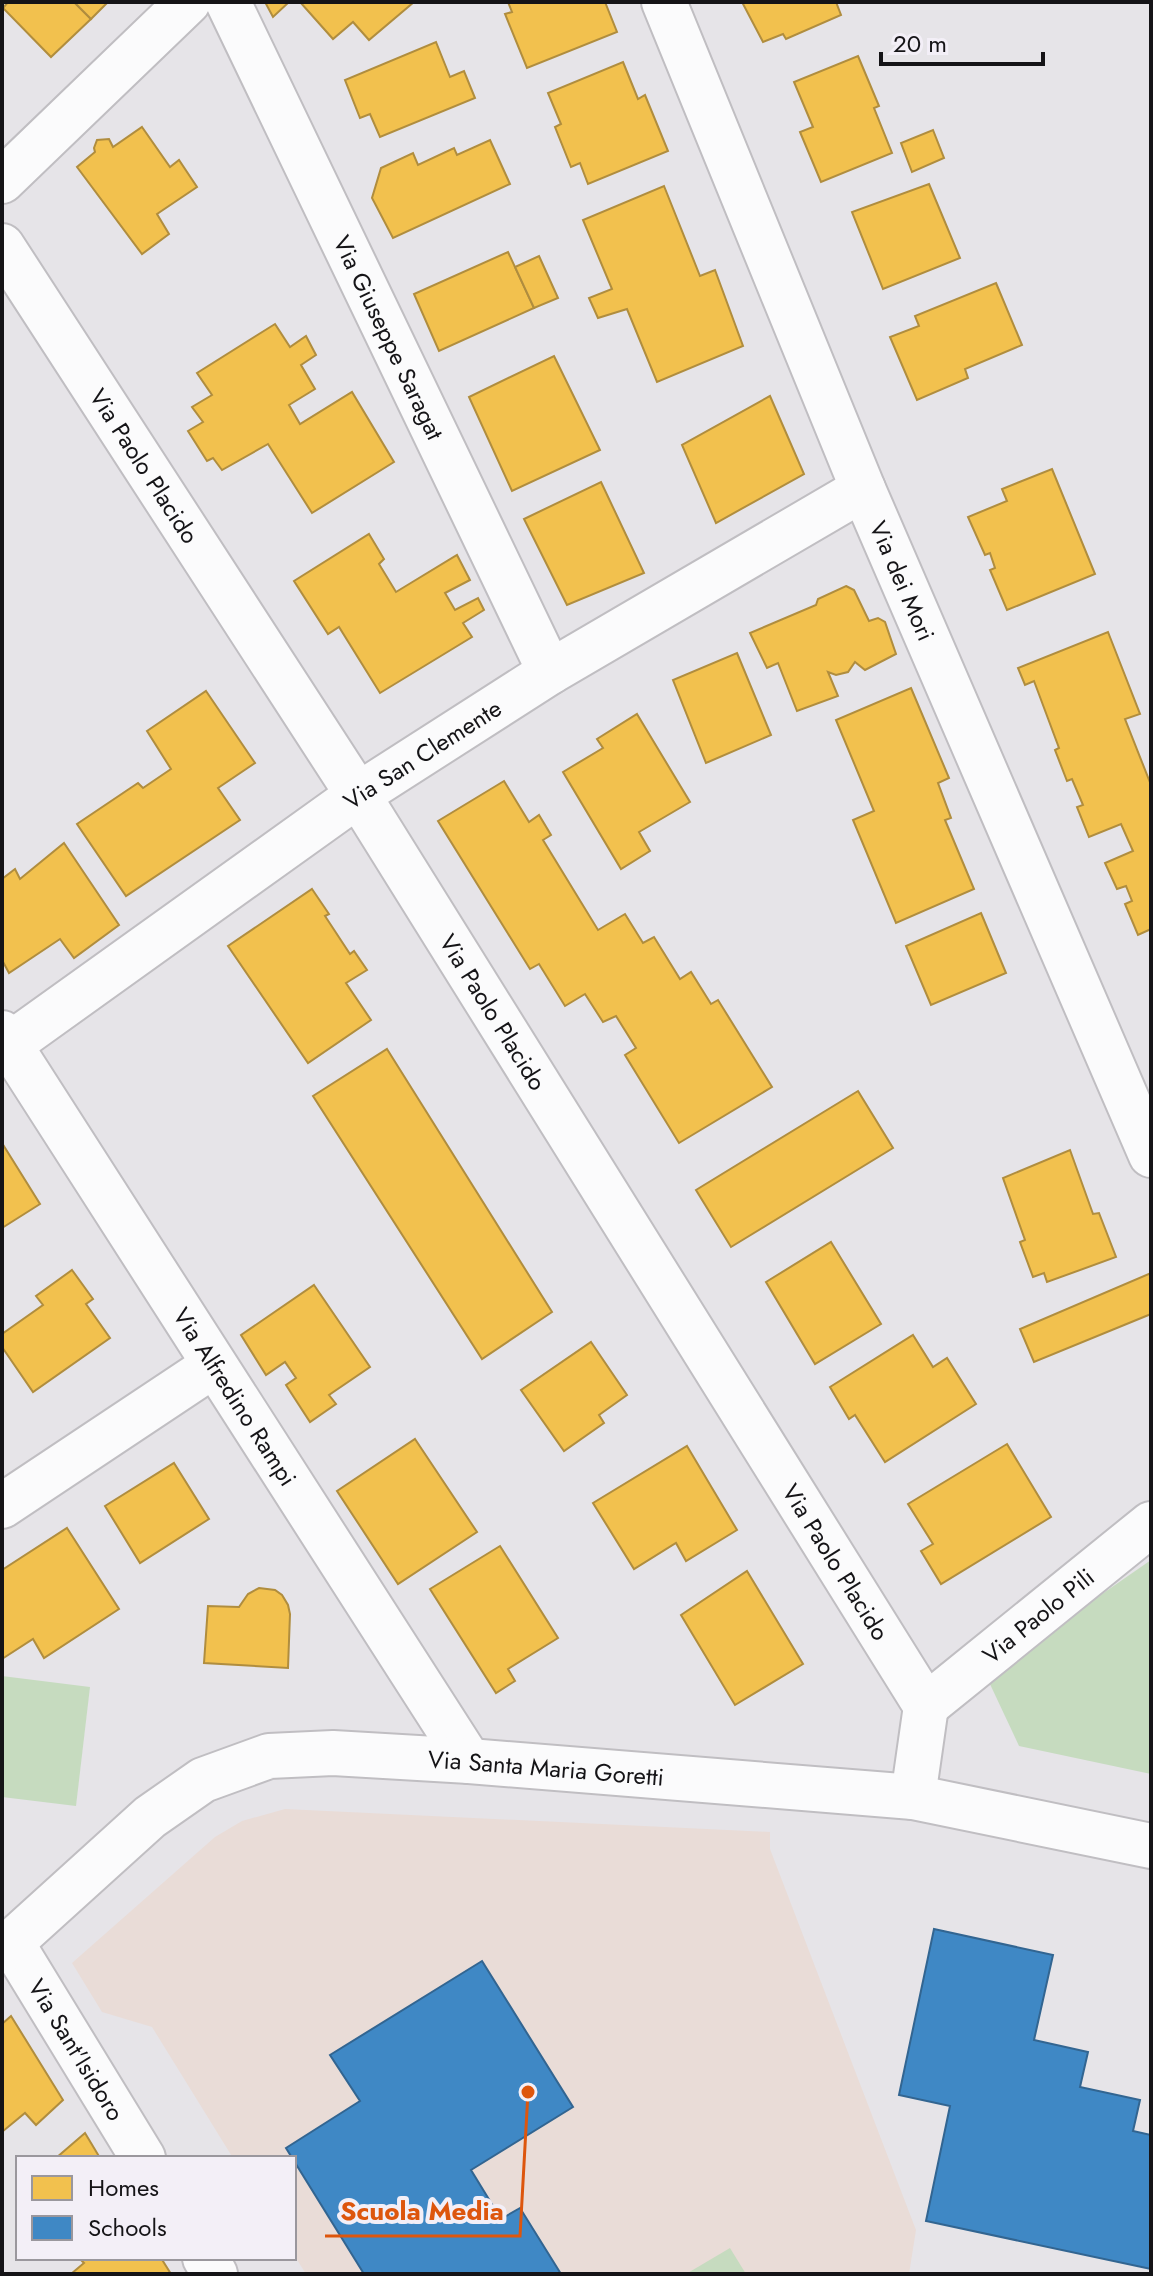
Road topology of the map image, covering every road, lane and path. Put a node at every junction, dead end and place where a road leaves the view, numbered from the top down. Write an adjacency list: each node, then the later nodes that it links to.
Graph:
1 (188, 2): 4 (street)
2 (228, 2): 7 (street, Via Giuseppe Saragat)
3 (664, 2): 6 (street, Via dei Mori)
4 (2, 181)
5 (2, 246): 8 (street, Via Paolo Placido)
6 (863, 489): 7 (street, Via San Clemente); 10 (street, Via dei Mori)
7 (550, 672): 8 (street, Via San Clemente)
8 (358, 795): 9 (street, Via San Clemente); 14 (street, Via Paolo Placido)
9 (4, 1043): 11 (street, Via Alfredino Rampi)
10 (1151, 1155)
11 (214, 1365): 12 (street); 15 (street, Via Alfredino Rampi)
12 (2, 1506)
13 (1151, 1524): 14 (street, Via Paolo Pili)
14 (926, 1706): 16 (street)
15 (469, 1761): 16 (street, Via Santa Maria Goretti); 18 (street, Via Santa Maria Goretti)
16 (913, 1797): 17 (street, Via Santa Maria Goretti)
17 (1151, 1846)
18 (7, 1947): 19 (street, Via Sant'Isidoro)
19 (142, 2156)

